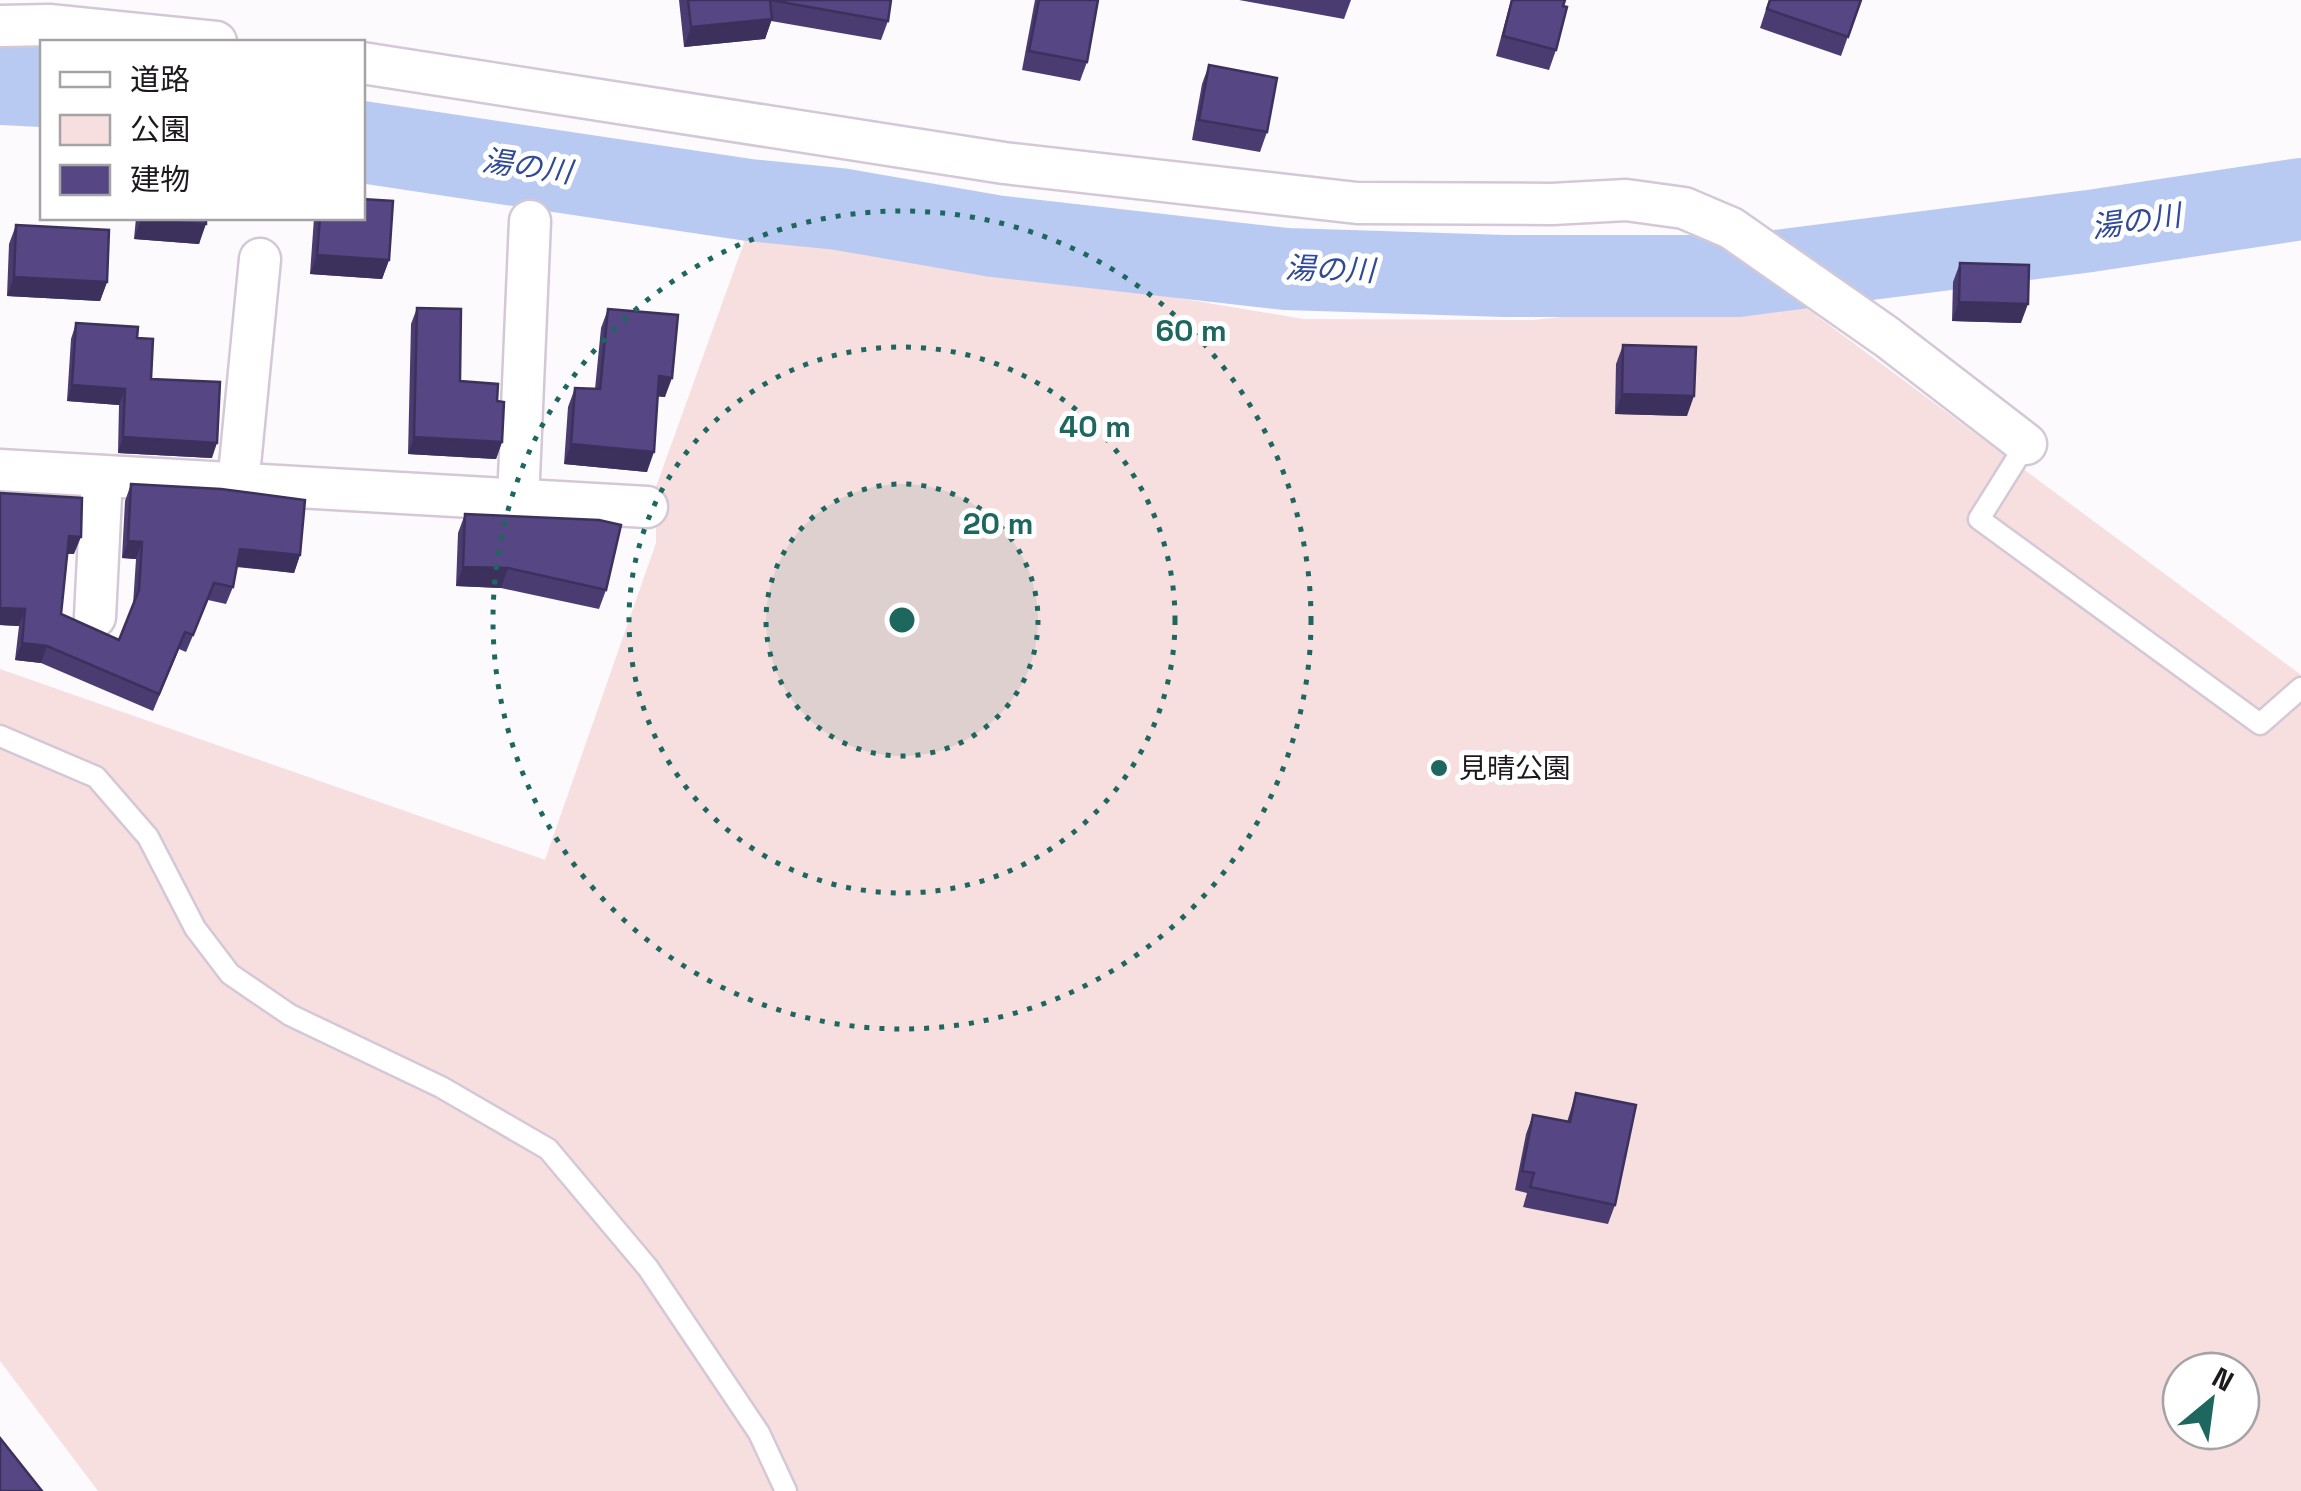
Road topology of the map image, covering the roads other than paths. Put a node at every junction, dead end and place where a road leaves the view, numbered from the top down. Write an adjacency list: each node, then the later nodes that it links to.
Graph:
1 (0, 26): 2 (street)
2 (196, 40)
3 (365, 63): 6 (street)
4 (530, 221): 10 (street)
5 (260, 259): 9 (street)
6 (2026, 444): 13 (lane)
7 (0, 470): 8 (street)
8 (102, 476): 9 (street); 12 (street)
9 (238, 485): 10 (street)
10 (518, 500): 11 (street)
11 (647, 507)
12 (94, 617)
13 (2301, 688)
14 (0, 736): 15 (lane)
15 (786, 1491)

